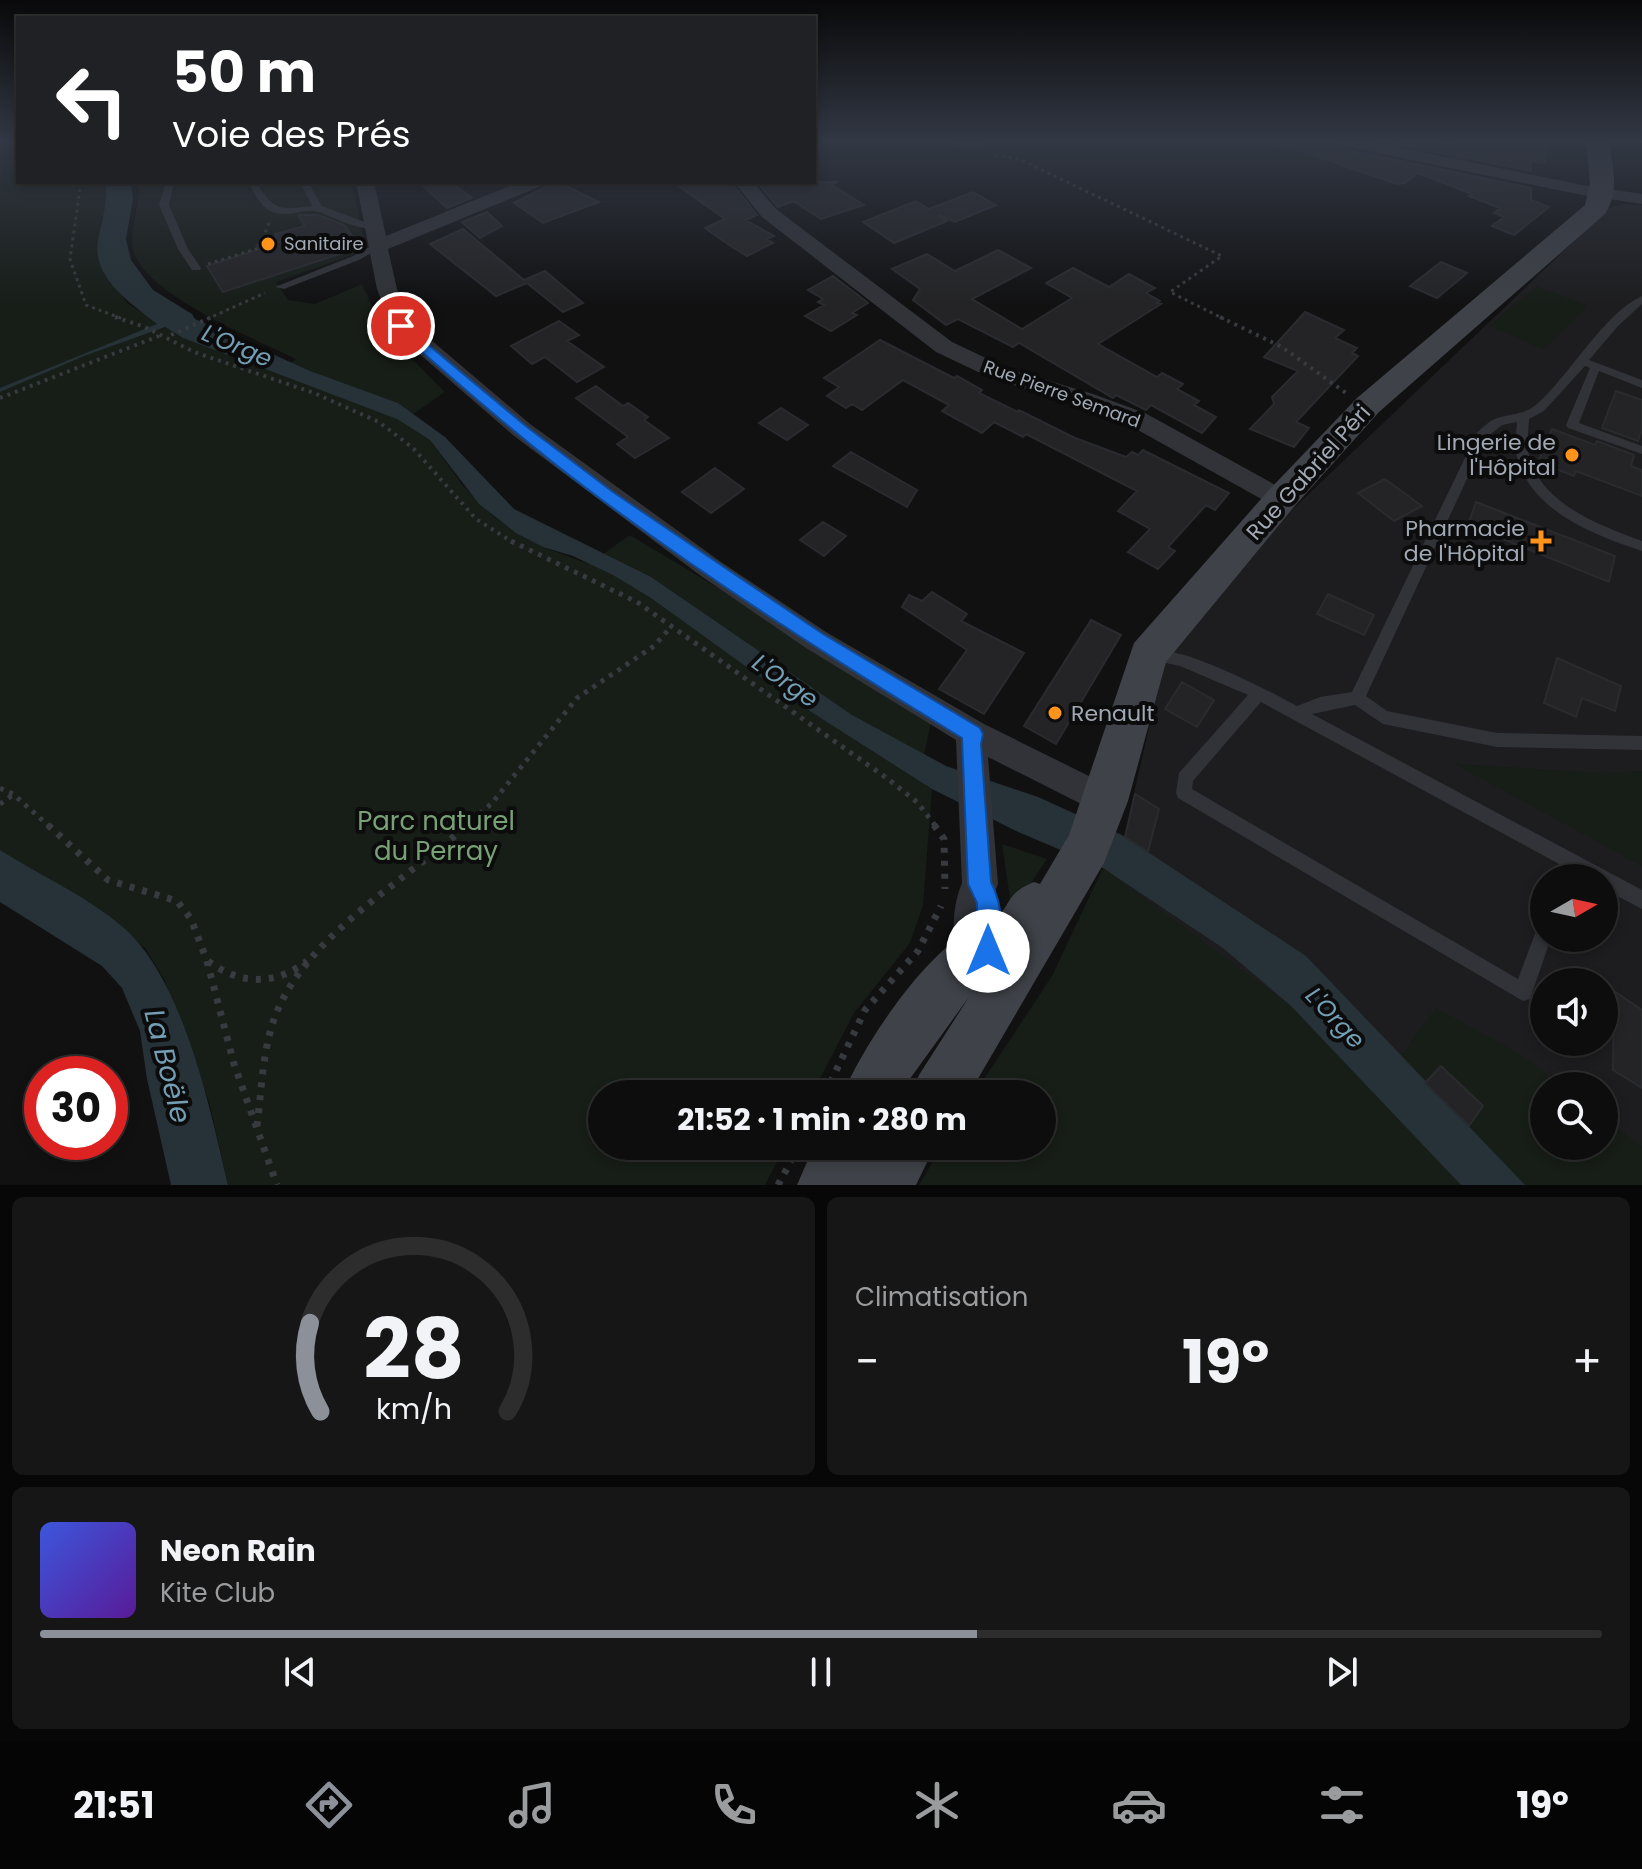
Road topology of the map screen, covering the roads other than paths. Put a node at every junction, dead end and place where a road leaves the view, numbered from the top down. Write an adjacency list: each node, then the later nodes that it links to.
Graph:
1 (167, 195): 12 (lane)
2 (260, 195): 10 (lane)
3 (311, 195): 10 (lane)
4 (367, 195): 11 (street)
5 (502, 195): 11 (street)
6 (754, 195): 19 (street, Rue Pierre Semard)
7 (1602, 195): 19 (main road, Rue Gabriel Péri)
8 (1612, 195): 9 (street)
9 (1642, 199)
10 (318, 208): 11 (lane)
11 (375, 237): 13 (lane); 25 (street)
12 (196, 268)
13 (280, 287)
14 (1642, 299): 15 (lane)
15 (1590, 364): 16 (lane); 17 (lane); 18 (lane)
16 (1642, 384)
17 (1523, 420): 20 (lane); 23 (lane)
18 (1642, 450)
19 (1281, 499): 21 (main road, Rue Gabriel Péri)
20 (1642, 546)
21 (1148, 655): 22 (lane); 27 (main road, Rue Gabriel Péri)
22 (1259, 693): 24 (lane); 31 (lane)
23 (1357, 698): 24 (lane); 26 (lane)
24 (1296, 713): 28 (lane)
25 (972, 739): 27 (street); 32 (street)
26 (1642, 743)
27 (1103, 806): 32 (main road, Rue Gabriel Péri)
28 (1557, 864)
29 (1618, 887): 30 (lane)
30 (1642, 900)
31 (1537, 952)
32 (985, 971): 33 (main road); 34 (main road, Rue Gabriel Péri)
33 (877, 1080)
34 (943, 1080)
35 (838, 1160): 37 (main road)
36 (899, 1160): 38 (main road)
37 (826, 1185)
38 (884, 1185)

